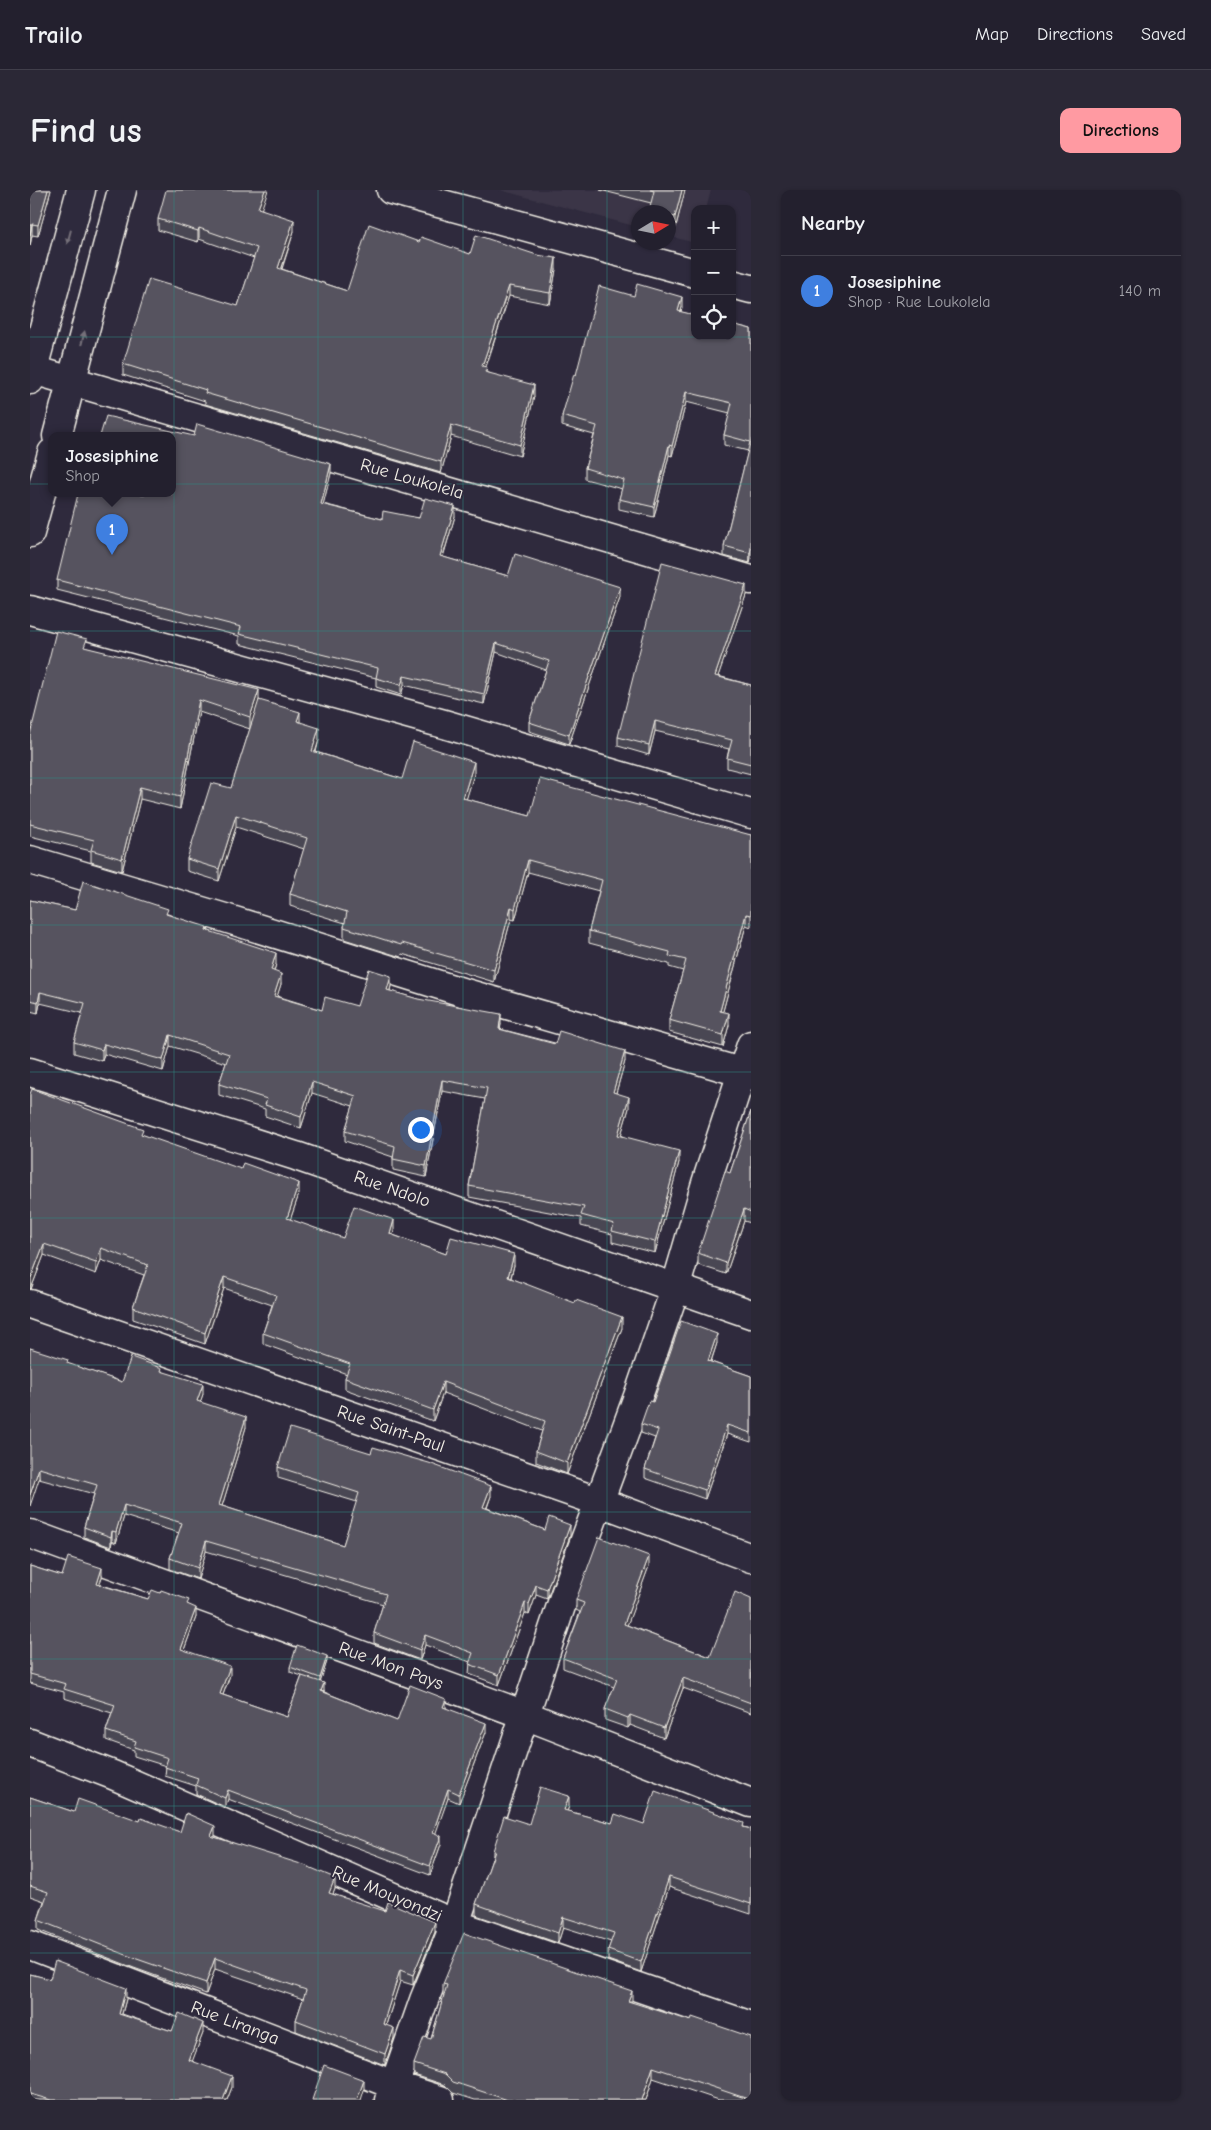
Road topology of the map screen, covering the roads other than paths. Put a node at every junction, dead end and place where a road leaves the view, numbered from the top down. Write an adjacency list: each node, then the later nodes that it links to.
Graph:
1 (81, 190): 7 (street, one-way to 7)
2 (122, 190): 8 (street, one-way to 2)
3 (391, 190): 4 (street)
4 (691, 273)
5 (736, 285): 6 (street)
6 (751, 290)
7 (31, 373): 8 (street, Rue Loukolela)
8 (72, 380): 9 (street); 12 (street, Rue Loukolela)
9 (58, 432)
10 (48, 468): 11 (street)
11 (30, 533)
12 (751, 580)
13 (30, 610): 14 (street)
14 (751, 814)
15 (30, 860): 18 (street)
16 (751, 1045): 18 (street)
17 (30, 1072): 19 (street, Rue Ndolo)
18 (746, 1074): 19 (street)
19 (675, 1289): 21 (street, Rue Ndolo); 22 (street)
20 (30, 1304): 22 (street, Rue Saint-Paul)
21 (751, 1314)
22 (600, 1502): 24 (street, Rue Saint-Paul); 25 (street)
23 (30, 1534): 25 (street, Rue Mon Pays)
24 (751, 1558)
25 (525, 1716): 27 (street, Rue Mon Pays); 28 (street)
26 (30, 1743): 28 (street, Rue Mouyondzi)
27 (751, 1803)
28 (455, 1924): 30 (street, Rue Mouyondzi); 31 (street)
29 (30, 1945): 31 (street, Rue Liranga)
30 (751, 2026)
31 (392, 2092): 32 (street, Rue Liranga)
32 (440, 2100)

